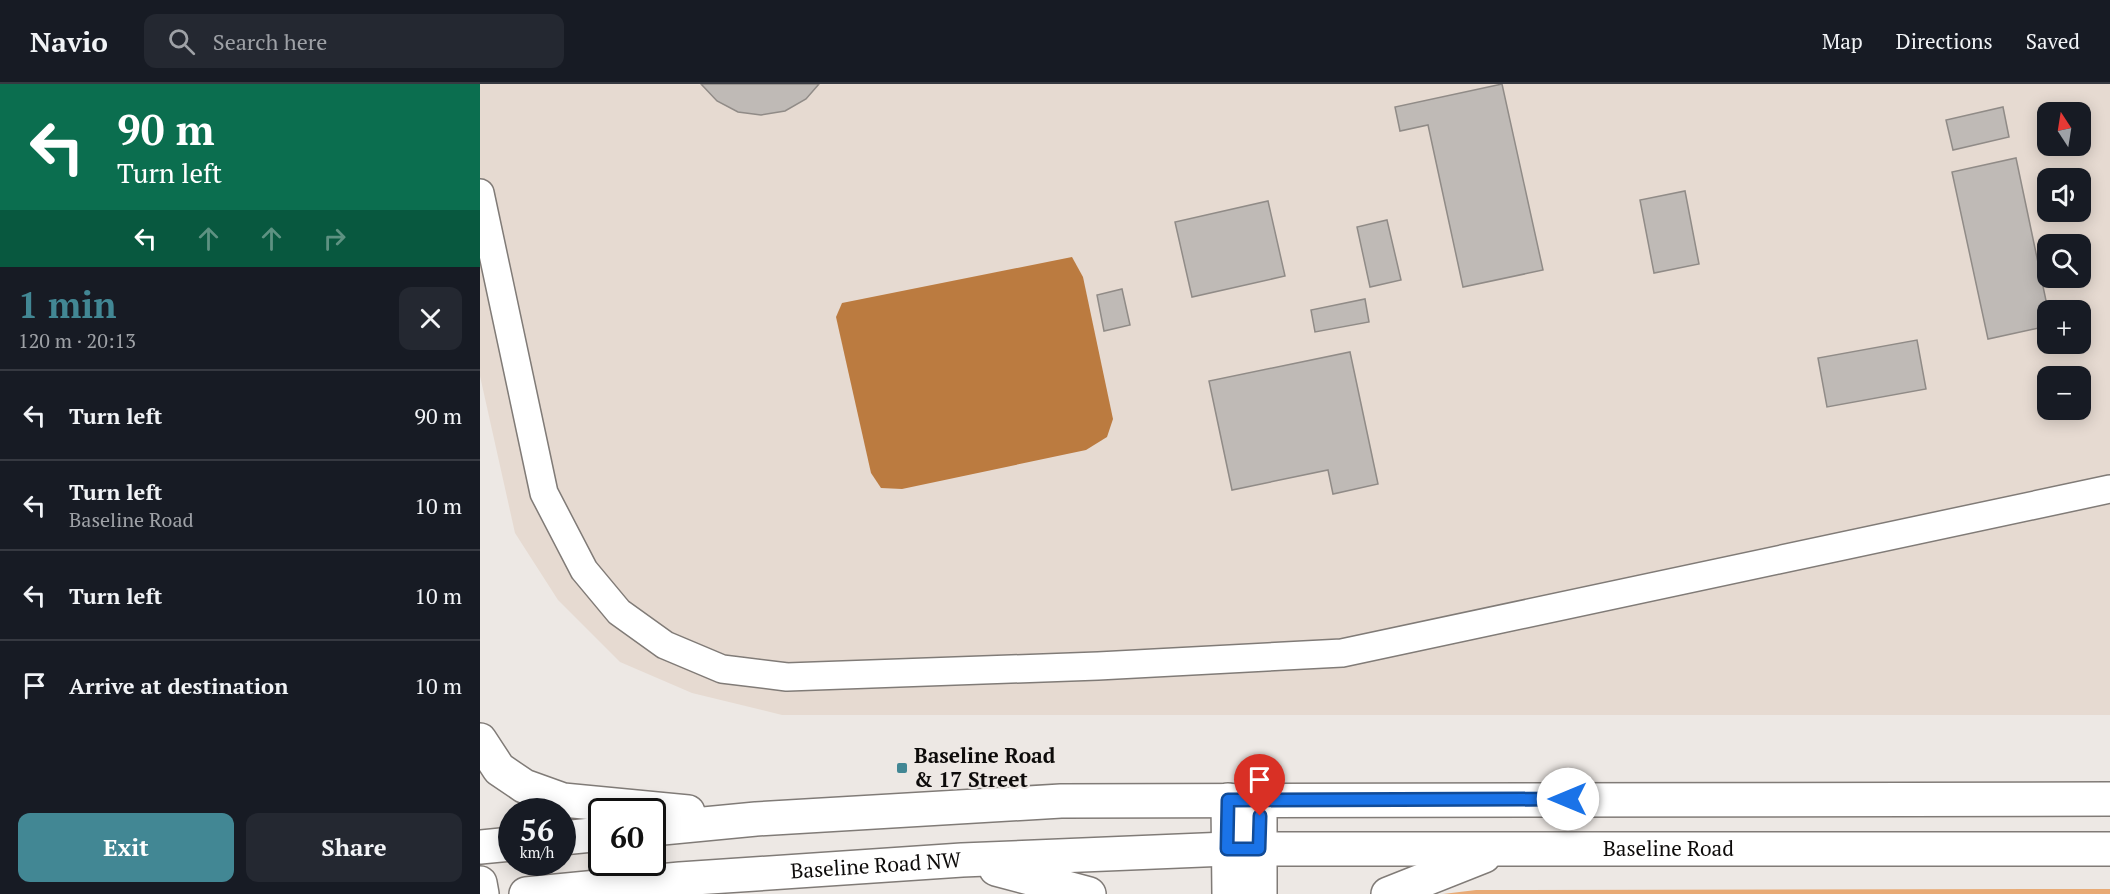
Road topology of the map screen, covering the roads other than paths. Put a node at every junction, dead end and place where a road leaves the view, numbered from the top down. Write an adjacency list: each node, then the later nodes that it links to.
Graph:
1 (480, 193): 2 (lane)
2 (2110, 489)
3 (480, 740): 7 (main road)
4 (1260, 799): 5 (main road); 6 (main road); 13 (main road)
5 (2110, 799)
6 (1228, 800): 7 (main road); 12 (main road)
7 (756, 819): 8 (main road)
8 (666, 828)
9 (498, 845): 10 (main road)
10 (480, 847)
11 (1505, 848): 13 (main road, Baseline Road); 14 (main road, Baseline Road); 23 (main road)
12 (1227, 849): 13 (main road, Baseline Road); 15 (main road, Baseline Road NW); 21 (main road)
13 (1259, 849): 22 (main road)
14 (2110, 849)
15 (962, 860): 17 (main road, Baseline Road NW); 20 (main road)
16 (480, 883): 18 (main road)
17 (668, 886): 19 (main road, Baseline Road NW)
18 (482, 894)
19 (526, 894)
20 (1089, 894)
21 (1229, 894)
22 (1260, 894)
23 (1388, 894)

